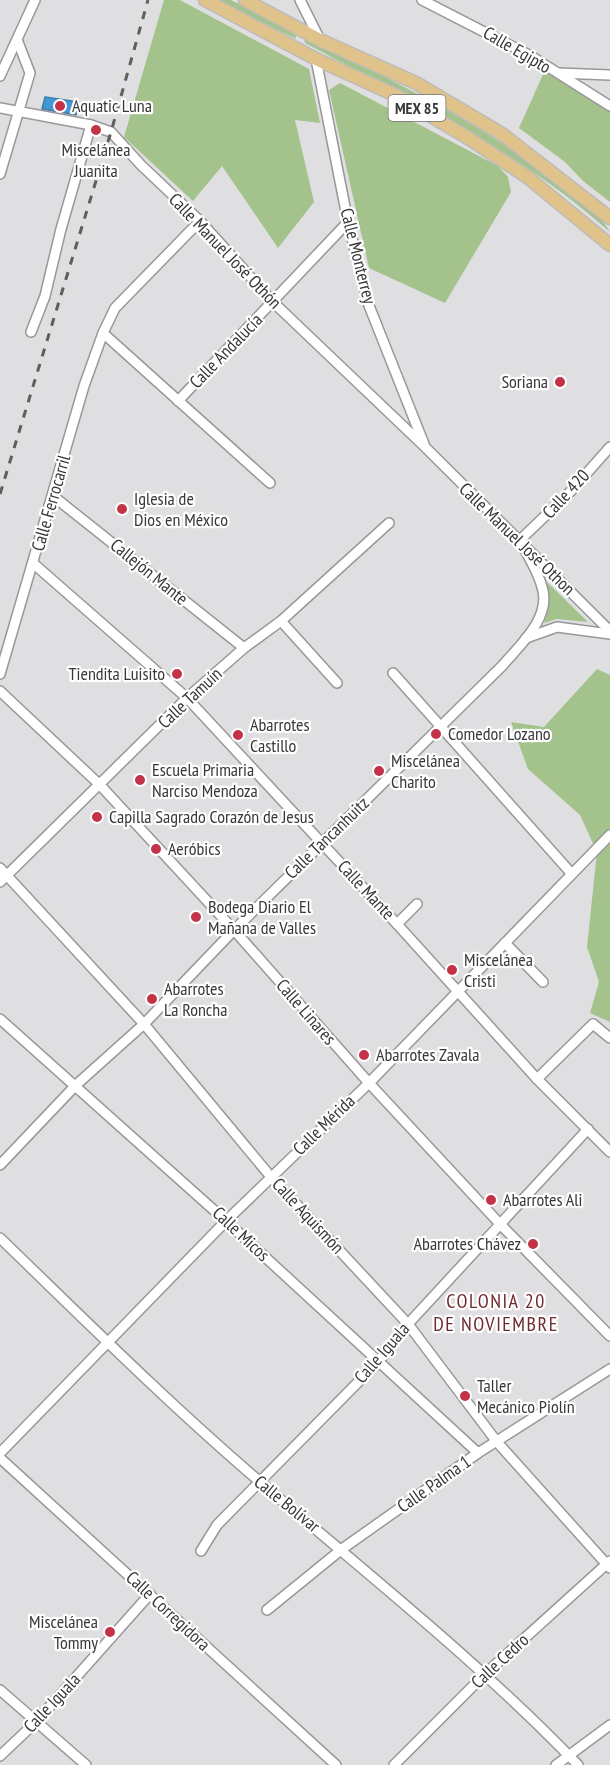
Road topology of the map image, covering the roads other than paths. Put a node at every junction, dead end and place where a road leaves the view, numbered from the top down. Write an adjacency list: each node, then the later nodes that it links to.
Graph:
1 (35, 0): 7 (street)
2 (205, 0): 8 (main road, MEX 85)
3 (245, 0): 6 (main road, MEX 85)
4 (300, 0): 6 (street)
5 (422, 0): 9 (street, Calle Egipto)
6 (320, 40): 17 (main road, MEX 85)
7 (18, 42): 11 (street); 14 (street)
8 (316, 59): 21 (street, Calle Monterrey); 22 (main road, MEX 85)
9 (557, 73): 10 (street); 12 (street, Calle Egipto)
10 (610, 75)
11 (0, 76)
12 (610, 106)
13 (0, 108): 14 (street, Calle Manuel José Othón)
14 (18, 111): 15 (street, Calle Manuel José Othón); 16 (street)
15 (92, 125): 20 (street, Calle Manuel José Othón); 24 (street)
16 (0, 174)
17 (593, 204): 18 (main road); 19 (main road, MEX 85)
18 (610, 210)
19 (610, 218)
20 (200, 221): 23 (street, Calle Manuel José Othón); 25 (street, Calle Ferrocarril)
21 (348, 222): 23 (street, Calle Andalucía); 27 (street, Calle Monterrey)
22 (610, 245)
23 (273, 302): 26 (street, Calle Andalucía); 27 (street, Calle Manuel José Othón)
24 (31, 332)
25 (103, 333): 26 (street); 30 (street, Calle Ferrocarril)
26 (178, 401): 29 (street)
27 (424, 446): 32 (street, Calle Manuel José Othon)
28 (610, 447): 32 (street, Calle 420)
29 (270, 483)
30 (53, 496): 33 (street, Calle Ferrocarril); 37 (street, Callejón Mante)
31 (389, 524): 34 (street, Calle Tamuín)
32 (520, 540): 35 (street, Calle Manuel José Othon); 36 (street, Calle Tancanhuitz)
33 (34, 564): 38 (street, Calle Ferrocarril); 42 (street, Calle Mante)
34 (280, 621): 37 (street, Calle Tamuín); 40 (street)
35 (610, 632): 36 (street)
36 (526, 638): 43 (street, Calle Tancanhuitz)
37 (244, 648): 42 (street, Calle Tamuín)
38 (0, 674)
39 (393, 674): 43 (street)
40 (337, 683)
41 (0, 691): 44 (street, Calle Linares)
42 (188, 698): 44 (street, Calle Tamuín); 46 (street, Calle Mante)
43 (442, 726): 46 (street, Calle Tancanhuitz); 47 (street)
44 (100, 785): 48 (street, Calle Tamuín); 51 (street, Calle Linares)
45 (610, 835): 47 (street, Calle Mérida)
46 (322, 843): 50 (street, Calle Mante); 51 (street, Calle Tancanhuitz)
47 (571, 873): 52 (street, Calle Mérida)
48 (2, 875): 56 (street, Calle Aquismón)
49 (417, 904): 50 (street)
50 (398, 924): 54 (street, Calle Mante)
51 (234, 930): 56 (street, Calle Tancanhuitz); 59 (street, Calle Linares)
52 (505, 943): 53 (street); 54 (street, Calle Mérida)
53 (543, 982)
54 (458, 990): 58 (street, Calle Mante); 59 (street, Calle Mérida)
55 (0, 1019): 60 (street, Calle Micos)
56 (144, 1024): 60 (street, Calle Tancanhuitz); 64 (street, Calle Aquismón)
57 (610, 1038): 58 (street)
58 (537, 1079): 61 (street, Calle Mante)
59 (369, 1083): 64 (street, Calle Mérida); 66 (street, Calle Linares)
60 (76, 1085): 63 (street, Calle Tancanhuitz); 65 (street, Calle Micos)
61 (588, 1129): 62 (street, Calle Mante); 66 (street, Calle Iguala)
62 (610, 1152)
63 (0, 1165)
64 (271, 1177): 65 (street, Calle Mérida); 68 (street, Calle Aquismón)
65 (226, 1221): 70 (street, Calle Mérida); 71 (street, Calle Micos)
66 (500, 1224): 68 (street, Calle Iguala); 69 (street, Calle Linares)
67 (0, 1238): 70 (street, Calle Bolívar)
68 (408, 1324): 71 (street, Calle Iguala); 73 (street, Calle Aquismón)
69 (610, 1335)
70 (108, 1342): 74 (street, Calle Mérida); 77 (street, Calle Bolívar)
71 (378, 1362): 75 (street, Calle Micos); 77 (street, Calle Iguala)
72 (610, 1369): 73 (street, Calle Palma 1)
73 (497, 1442): 75 (street, Calle Palma 1); 80 (street, Calle Aquismón)
74 (0, 1453)
75 (478, 1453): 78 (street, Calle Palma 1)
76 (0, 1458): 81 (street, Calle Corregidora)
77 (258, 1480): 78 (street, Calle Bolívar); 79 (street, Calle Iguala)
78 (342, 1549): 82 (street, Calle Palma 1); 83 (street, Calle Bolívar)
79 (201, 1551)
80 (609, 1564): 83 (street, Calle Cedro)
81 (150, 1594): 85 (street, Calle Iguala); 90 (street, Calle Corregidora)
82 (267, 1610)
83 (485, 1674): 87 (street, Calle Bolívar); 91 (street, Calle Cedro)
84 (0, 1690): 85 (street)
85 (37, 1721): 88 (street, Calle Iguala); 89 (street)
86 (610, 1725): 87 (street)
87 (568, 1754): 92 (street); 93 (street, Calle Bolívar)
88 (0, 1756)
89 (86, 1765)
90 (336, 1765)
91 (394, 1765)
92 (556, 1765)
93 (578, 1765)

